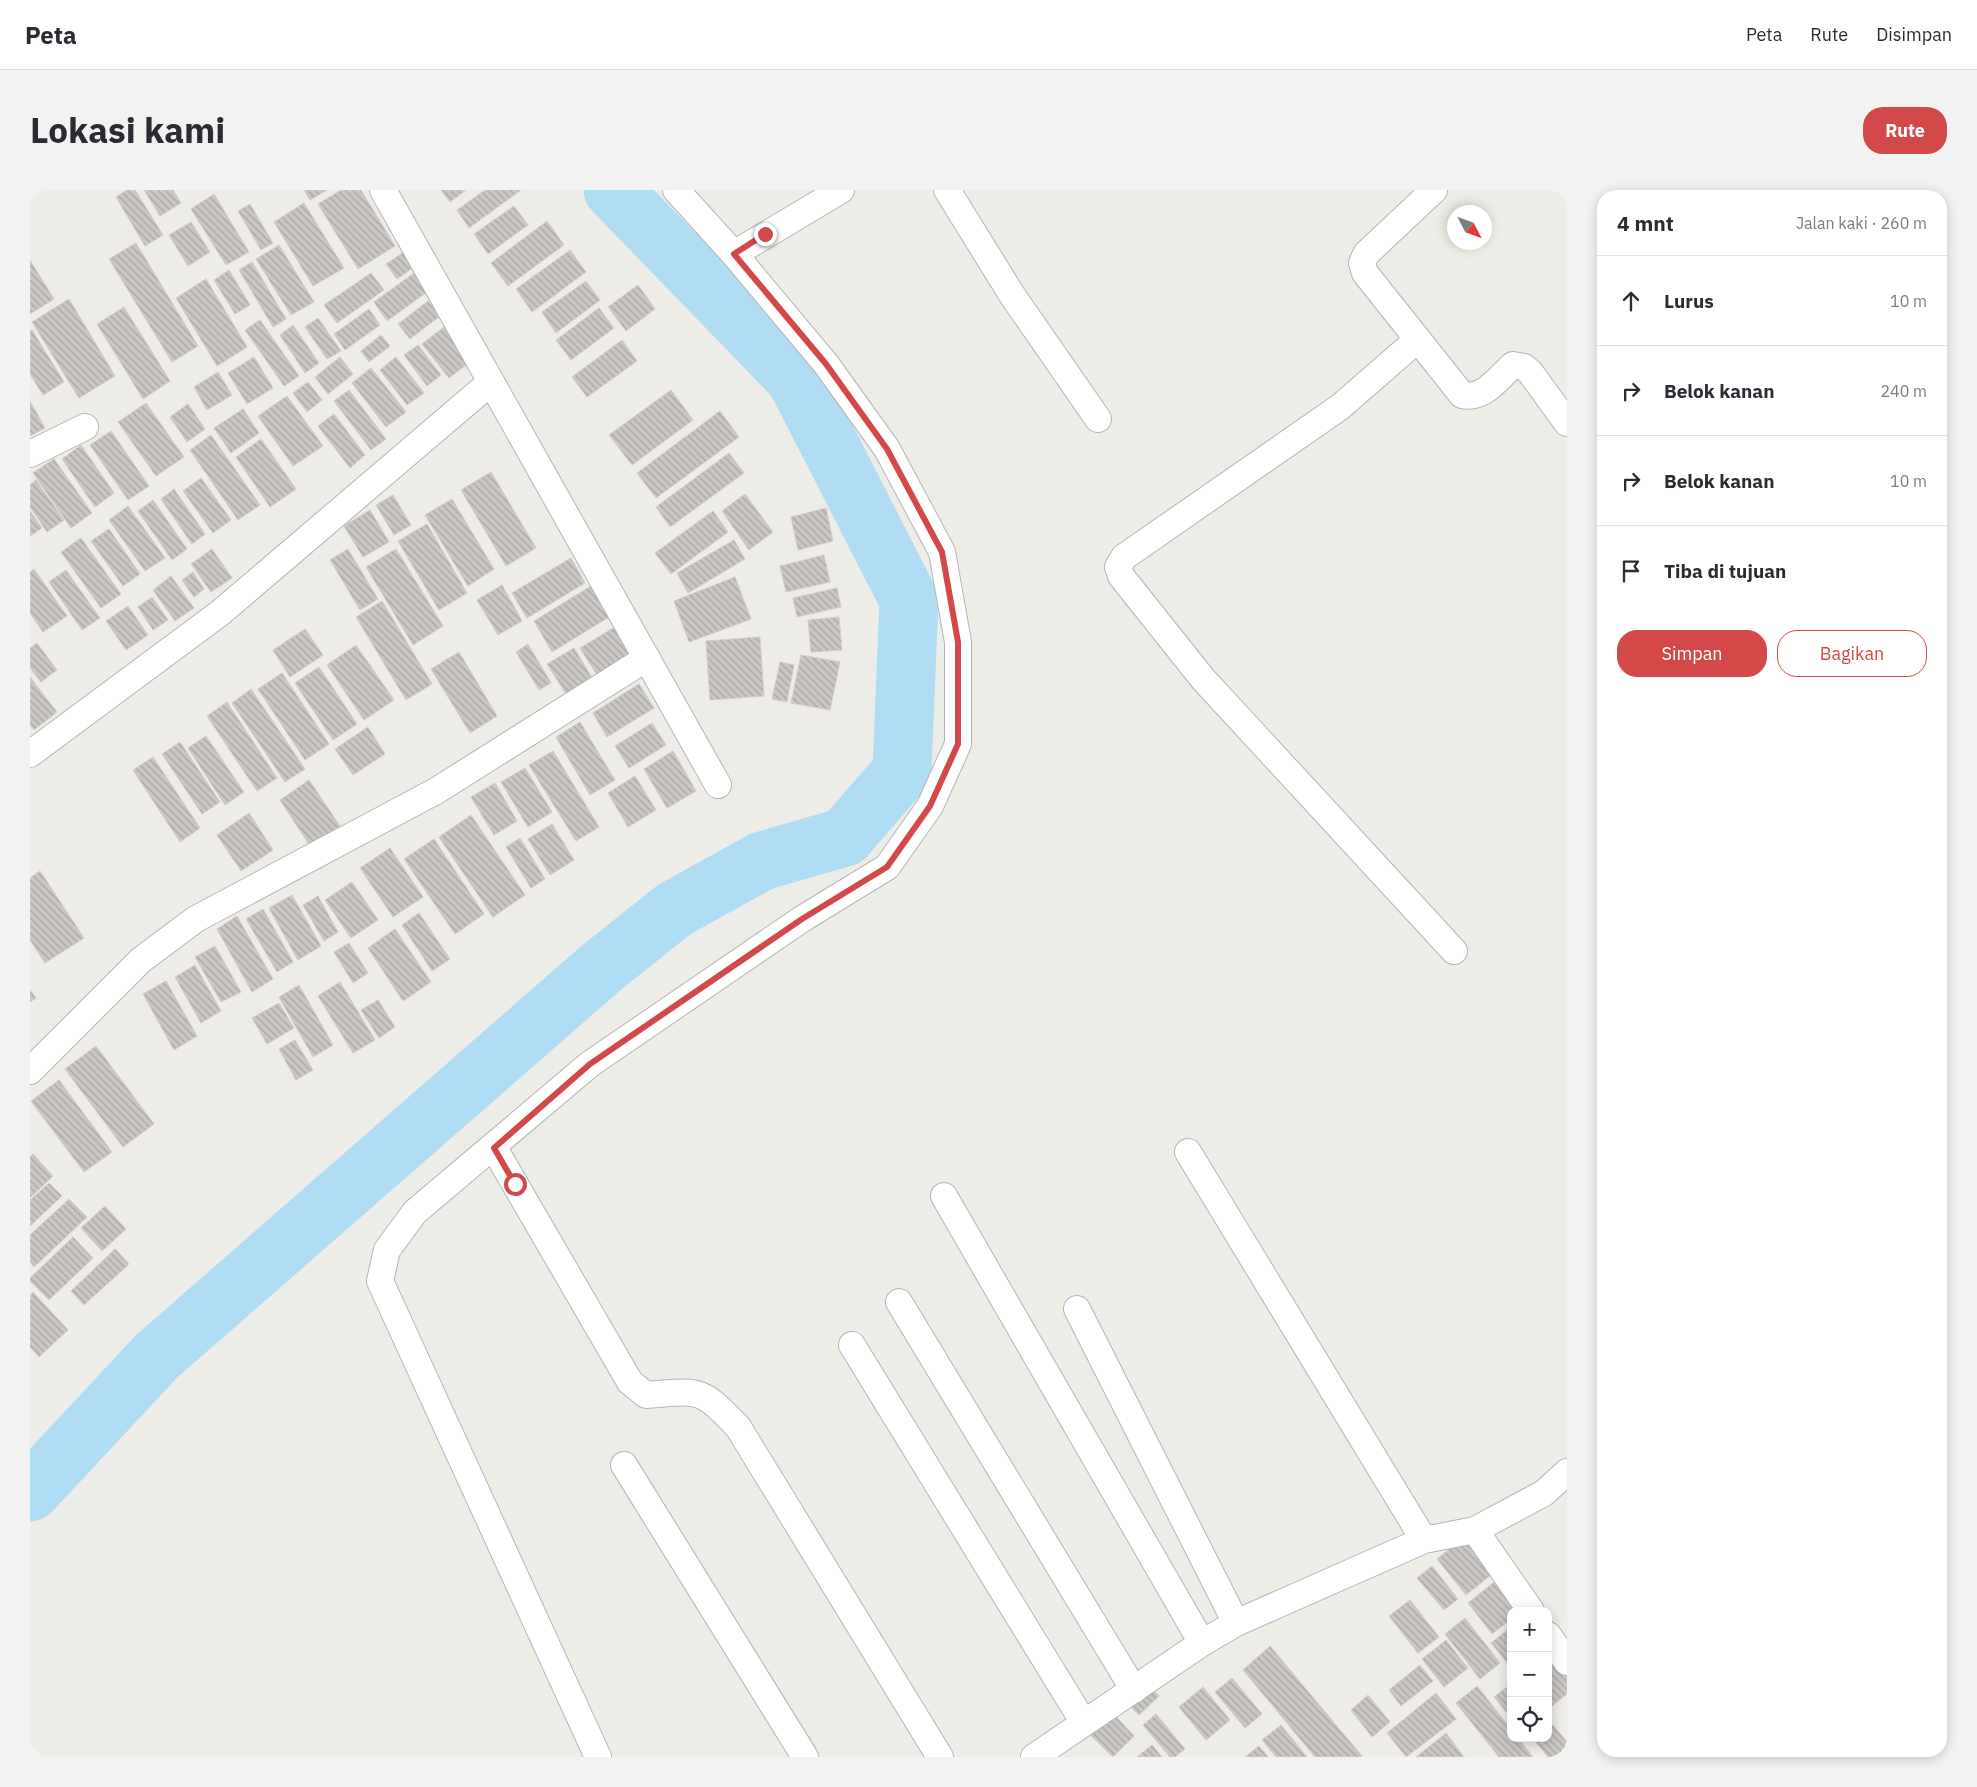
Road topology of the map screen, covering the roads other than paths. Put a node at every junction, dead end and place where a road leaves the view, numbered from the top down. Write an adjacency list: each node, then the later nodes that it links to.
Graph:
1 (383, 190): 8 (street)
2 (676, 190): 6 (street)
3 (841, 190): 6 (street)
4 (947, 190): 9 (street)
5 (1434, 190): 7 (street)
6 (734, 254): 18 (street)
7 (1417, 340): 10 (street); 16 (street)
8 (491, 382): 13 (street); 14 (street)
9 (1098, 419)
10 (1567, 423)
11 (85, 427): 12 (street)
12 (30, 454)
13 (647, 658): 15 (street); 17 (street)
14 (30, 754)
15 (718, 785)
16 (1454, 951)
17 (30, 1071)
18 (494, 1148): 35 (street); 37 (street)
19 (1188, 1152): 27 (street)
20 (944, 1196): 31 (street)
21 (899, 1302): 33 (street)
22 (1077, 1309): 29 (street)
23 (852, 1345): 34 (street)
24 (624, 1465): 36 (street)
25 (1567, 1472): 26 (street)
26 (1475, 1530): 27 (street); 28 (street)
27 (1424, 1540): 29 (street)
28 (1528, 1607)
29 (1236, 1624): 31 (street)
30 (1552, 1641): 32 (street)
31 (1202, 1643): 33 (street)
32 (1567, 1662)
33 (1134, 1690): 34 (street)
34 (1084, 1723): 38 (street)
35 (598, 1757)
36 (805, 1757)
37 (940, 1757)
38 (1034, 1757)

